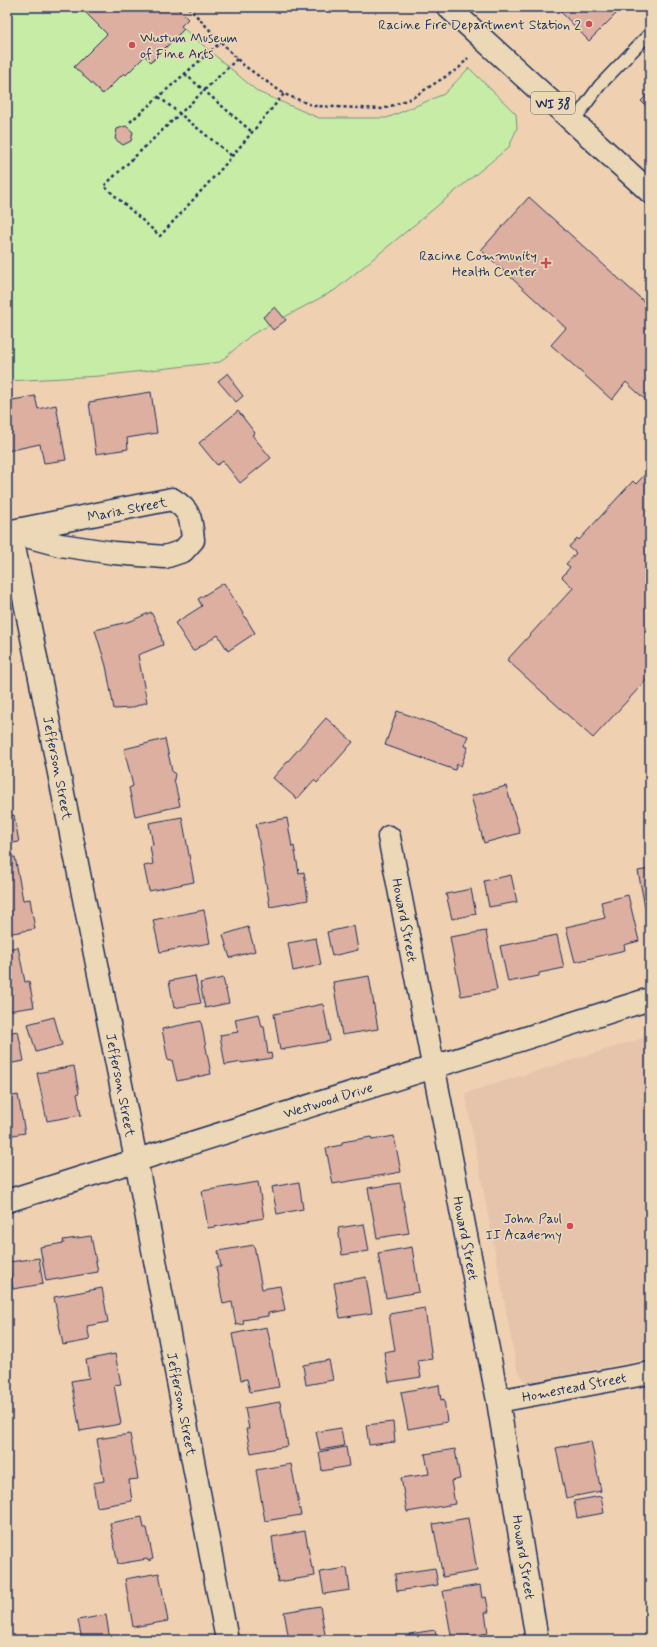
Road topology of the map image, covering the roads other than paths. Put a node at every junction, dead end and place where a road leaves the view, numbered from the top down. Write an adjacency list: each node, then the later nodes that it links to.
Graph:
1 (448, 7): 3 (street, WI 38)
2 (650, 34): 3 (lane)
3 (574, 122): 4 (street, WI 38)
4 (650, 192)
5 (9, 532): 5 (street, Maria Street); 9 (street, Jefferson Street)
6 (389, 837): 8 (street, Howard Street)
7 (650, 999): 8 (street, Westwood Drive)
8 (433, 1068): 9 (street, Westwood Drive); 12 (street, Howard Street)
9 (136, 1160): 10 (street, Westwood Drive); 13 (street, Jefferson Street)
10 (7, 1201)
11 (650, 1373): 12 (street, Homestead Street)
12 (498, 1401): 14 (street, Howard Street)
13 (227, 1640)
14 (537, 1640)

